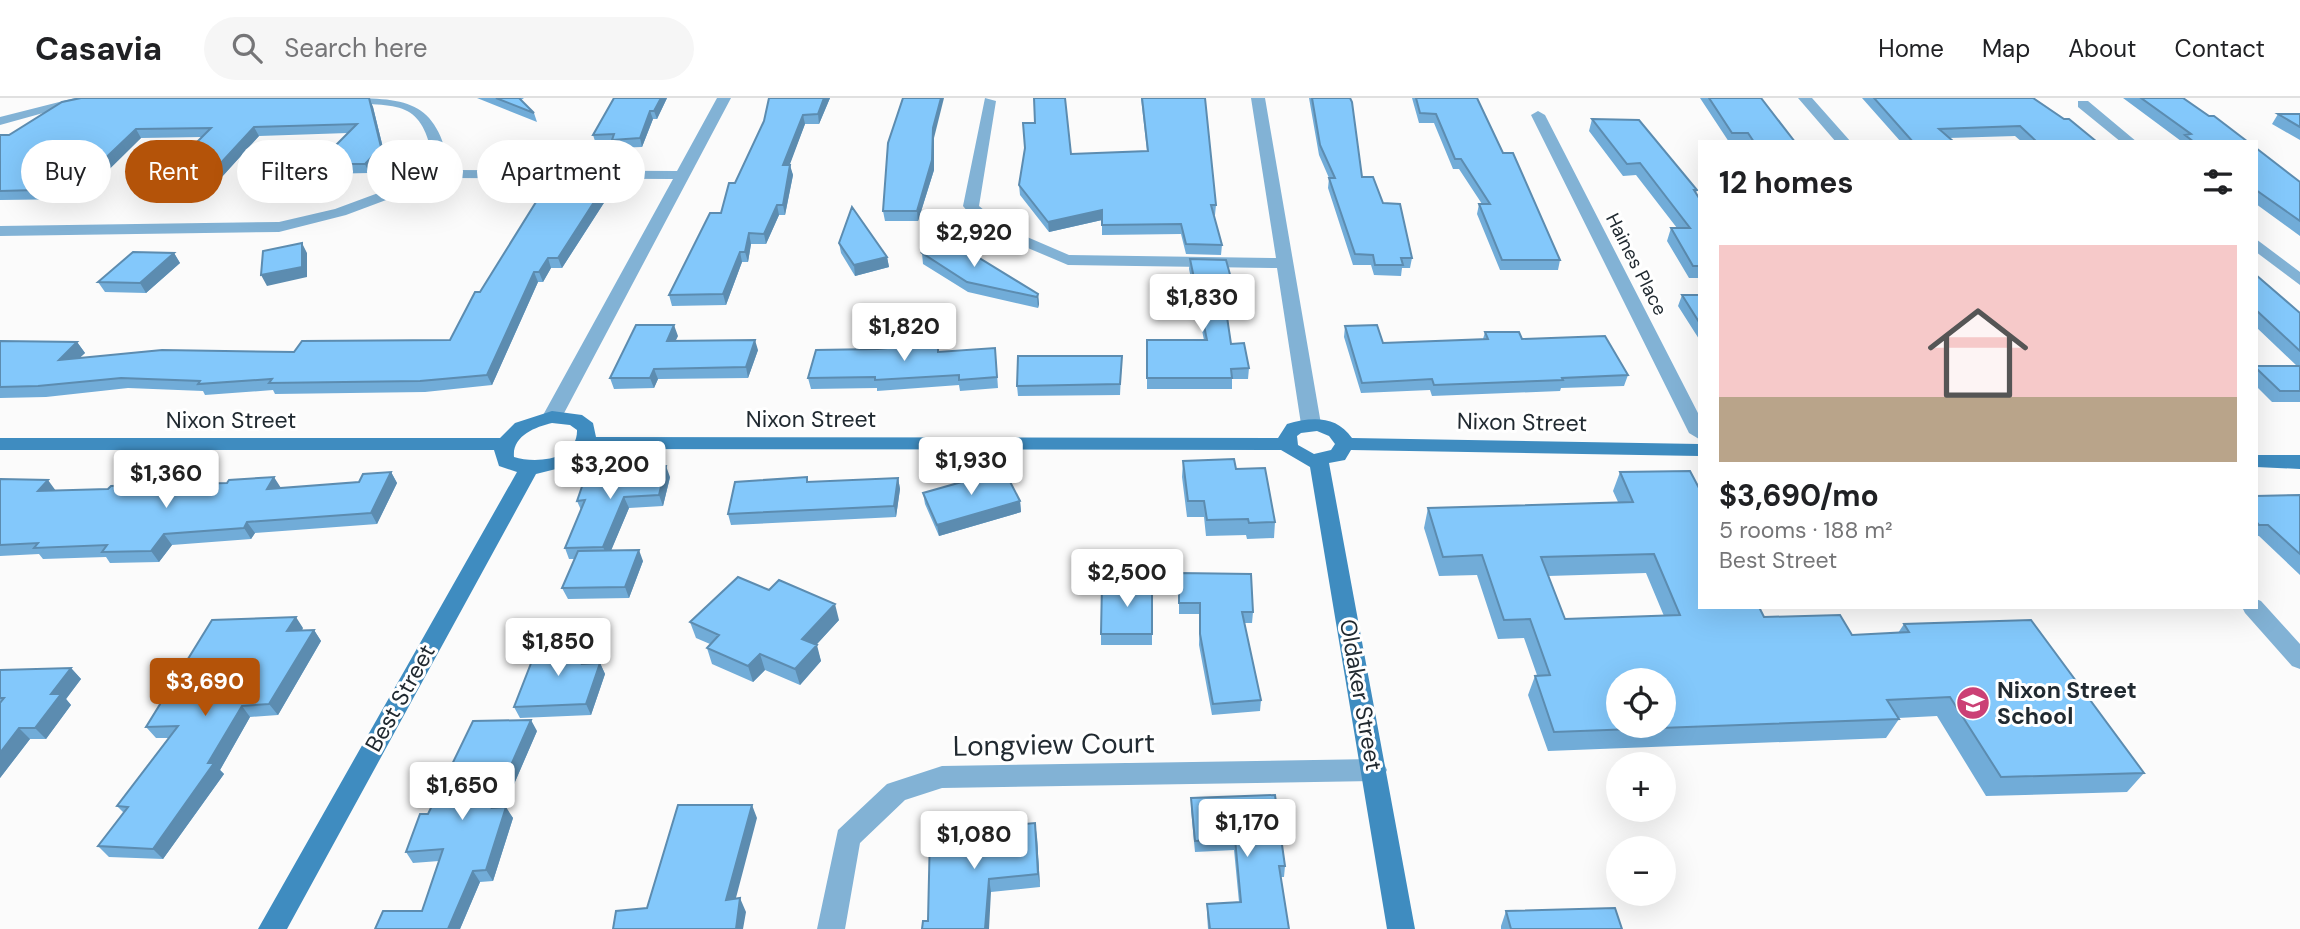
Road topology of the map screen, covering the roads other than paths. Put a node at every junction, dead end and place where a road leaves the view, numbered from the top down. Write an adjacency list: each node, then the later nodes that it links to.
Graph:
1 (724, 98): 14 (street)
2 (1258, 98): 18 (street)
3 (1805, 98): 11 (street)
4 (103, 99): 9 (street)
5 (321, 100): 10 (street)
6 (989, 101): 18 (street)
7 (2083, 104): 12 (street)
8 (1538, 115): 22 (street, Haines Place)
9 (0, 121)
10 (436, 140)
11 (1842, 140)
12 (2128, 140)
13 (463, 174): 14 (street)
14 (681, 175): 20 (street)
15 (367, 202): 16 (street)
16 (0, 230)
17 (2258, 246): 19 (street)
18 (1285, 263): 21 (street)
19 (2300, 279)
20 (552, 416): 23 (street); 25 (street)
21 (1311, 424): 26 (street); 27 (street)
22 (1698, 431)
23 (587, 443): 26 (street, Nixon Street); 32 (street)
24 (0, 444): 25 (street, Nixon Street)
25 (505, 444): 32 (street)
26 (1287, 444): 29 (street)
27 (1345, 444): 28 (street, Nixon Street); 29 (street)
28 (1698, 450)
29 (1319, 461): 35 (street, Oldaker Street)
30 (2258, 461): 31 (street)
31 (2300, 462)
32 (529, 469): 36 (street, Best Street)
33 (2255, 609): 34 (street)
34 (2300, 660)
35 (1374, 770): 37 (street, Longview Court); 38 (street, Oldaker Street)
36 (272, 929)
37 (831, 929)
38 (1401, 929)

